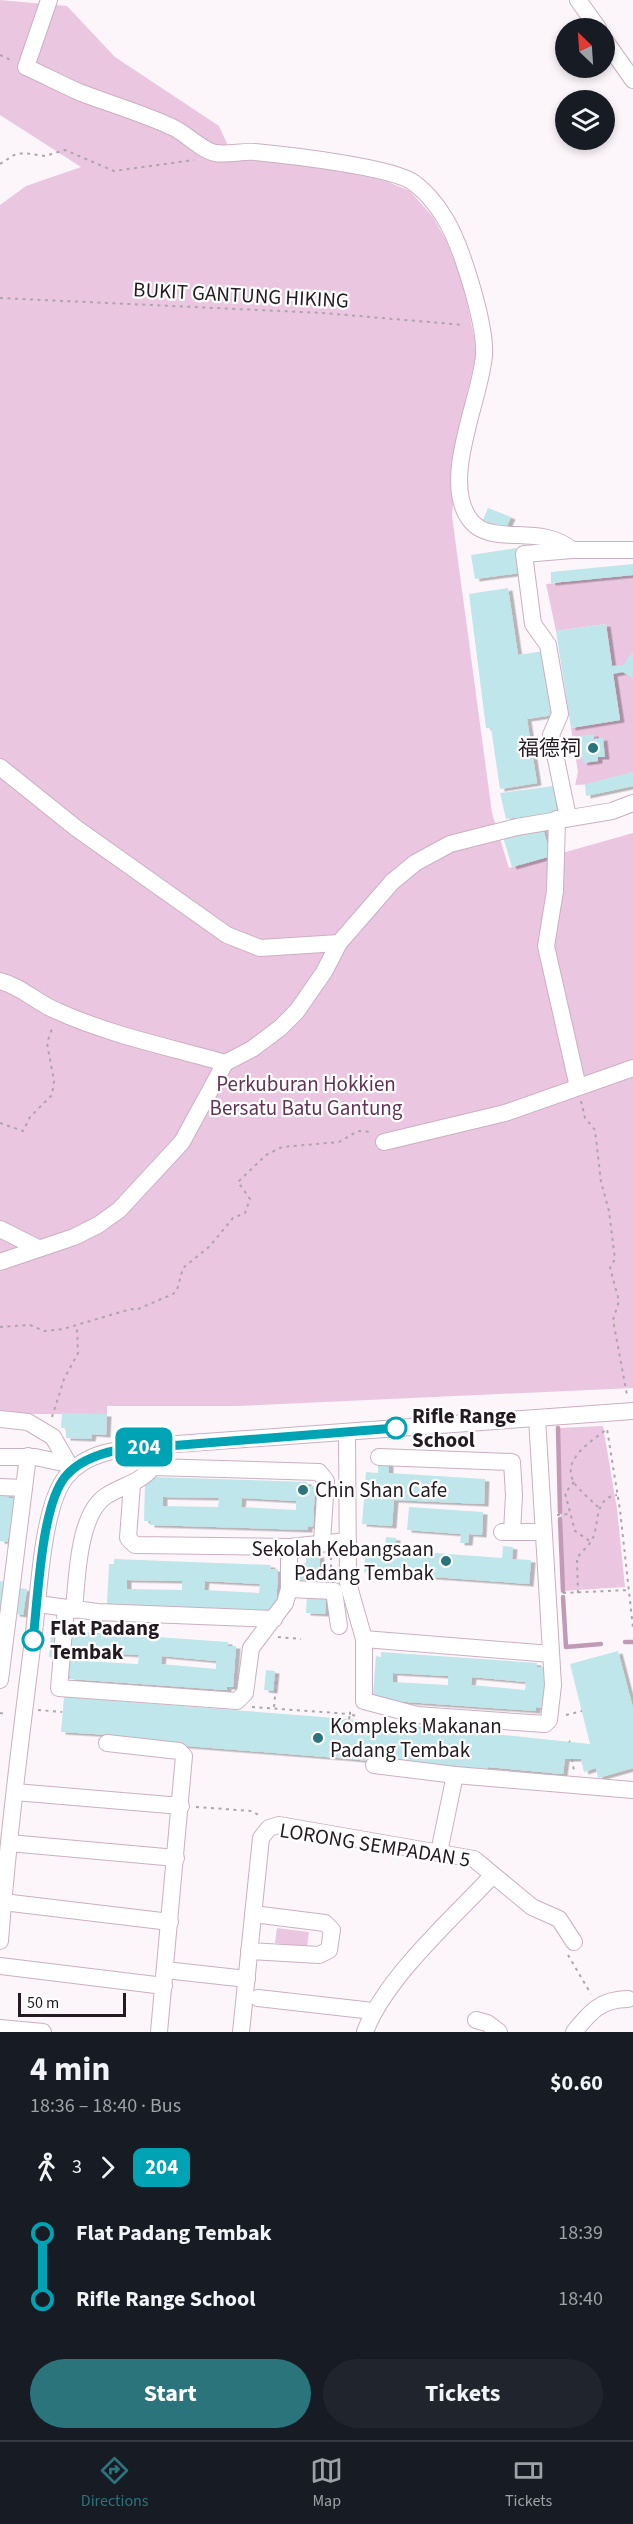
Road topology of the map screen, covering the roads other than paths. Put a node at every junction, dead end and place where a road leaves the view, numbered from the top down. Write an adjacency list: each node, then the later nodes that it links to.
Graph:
1 (49, 0): 6 (street)
2 (578, 0): 3 (street)
3 (591, 18)
4 (615, 55): 5 (street)
5 (633, 80)
6 (520, 534): 7 (street); 9 (street)
7 (572, 550): 8 (street); 9 (street)
8 (633, 550)
9 (524, 554): 12 (street)
10 (0, 767): 13 (street)
11 (633, 803): 12 (street)
12 (563, 818): 13 (street); 17 (street)
13 (339, 943): 15 (street)
14 (0, 981): 15 (street)
15 (225, 1062): 20 (street)
16 (633, 1068): 17 (street)
17 (578, 1087): 18 (street)
18 (384, 1142)
19 (0, 1229): 20 (street)
20 (38, 1248): 21 (street)
21 (0, 1262)
22 (632, 1411): 23 (street)
23 (537, 1418): 25 (street); 30 (street)
24 (0, 1419): 32 (street)
25 (347, 1432): 26 (street); 38 (street)
26 (152, 1446): 32 (street); 33 (street)
27 (28, 1456): 28 (street); 32 (street); 36 (street)
28 (0, 1457)
29 (379, 1457): 31 (street)
30 (539, 1461): 31 (street); 37 (street)
31 (512, 1462): 37 (street)
32 (70, 1467): 43 (street)
33 (153, 1467): 34 (street); 39 (street)
34 (132, 1484): 40 (street); 44 (street)
35 (0, 1487): 36 (street)
36 (24, 1488): 41 (street)
37 (543, 1533): 49 (street)
38 (348, 1541): 39 (street); 47 (street)
39 (322, 1542): 40 (street)
40 (289, 1547): 42 (street)
41 (8, 1557): 48 (street)
42 (289, 1589): 45 (street); 46 (street)
43 (38, 1604): 44 (street); 55 (street)
44 (70, 1609): 45 (street); 45 (street)
45 (274, 1619)
46 (339, 1626)
47 (364, 1639): 49 (street); 49 (street)
48 (2, 1642): 50 (street)
49 (551, 1654)
50 (0, 1680)
51 (107, 1743): 56 (street)
52 (374, 1766): 53 (street)
53 (455, 1775): 54 (street); 59 (street)
54 (633, 1790)
55 (15, 1792): 56 (street); 57 (street)
56 (181, 1806): 60 (street)
57 (6, 1824): 58 (street)
58 (9, 1843): 60 (street); 62 (street)
59 (439, 1852): 61 (street, LORONG SEMPADAN 5); 63 (street, LORONG SEMPADAN 5)
60 (176, 1858): 64 (street)
61 (493, 1875): 65 (street, LORONG SEMPADAN 5); 73 (street)
62 (3, 1902): 64 (street); 66 (street)
63 (253, 1914): 67 (street, LORONG SEMPADAN 5); 67 (street)
64 (170, 1922): 69 (street)
65 (571, 1938)
66 (0, 1941)
67 (249, 1951): 70 (street, LORONG SEMPADAN 5)
68 (0, 1966): 69 (street)
69 (165, 1978): 70 (street); 77 (street)
70 (247, 1979): 78 (street, LORONG SEMPADAN 5)
71 (625, 1996): 81 (street)
72 (258, 1998): 73 (street)
73 (373, 2012): 79 (street)
74 (476, 2020): 80 (street)
75 (0, 2028): 76 (street)
76 (43, 2032)
77 (159, 2032)
78 (241, 2032)
79 (365, 2032)
80 (499, 2032)
81 (574, 2032)

